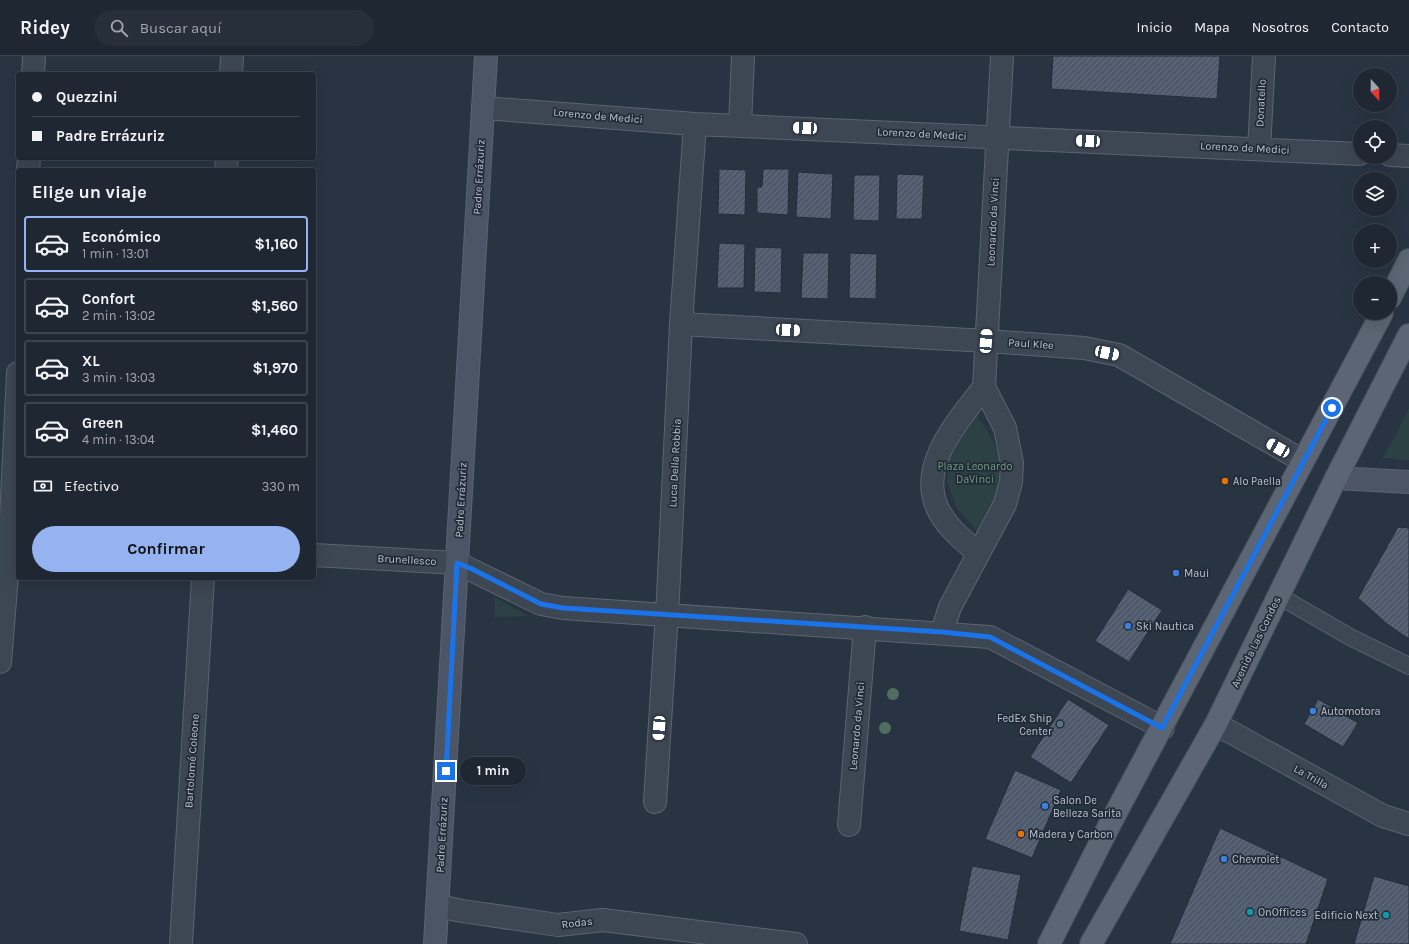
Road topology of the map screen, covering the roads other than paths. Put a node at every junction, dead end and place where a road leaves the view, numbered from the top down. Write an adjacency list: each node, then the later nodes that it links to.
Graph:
1 (34, 56): 7 (street)
2 (232, 56): 8 (street)
3 (486, 56): 9 (street, Padre Errázuriz)
4 (743, 56): 11 (street)
5 (1002, 56): 12 (street, Leonardo da Vinci)
6 (1264, 56): 13 (street, Donatello)
7 (33, 72)
8 (231, 72)
9 (483, 108): 10 (street, Lorenzo de Medici); 31 (street, Padre Errázuriz)
10 (695, 124): 11 (street, Lorenzo de Medici); 20 (street, Luca Della Robbia)
11 (740, 126): 12 (street, Lorenzo de Medici)
12 (998, 137): 13 (street, Lorenzo de Medici); 22 (street, Leonardo da Vinci)
13 (1259, 149): 14 (street, Lorenzo de Medici)
14 (1353, 154)
15 (1397, 155): 16 (street)
16 (1409, 156)
17 (1409, 260): 18 (main road)
18 (1397, 284)
19 (1378, 320): 25 (main road)
20 (681, 324): 22 (street, Paul Klee); 34 (street, Luca Della Robbia)
21 (1409, 335): 26 (main road, Avenida Las Condes)
22 (986, 341): 23 (street, Leonardo da Vinci); 25 (street, Paul Klee)
23 (984, 387): 29 (street, Leonardo da Vinci); 29 (street)
24 (16, 410): 28 (street)
25 (1303, 462): 40 (main road)
26 (1336, 478): 27 (street); 33 (main road, Avenida Las Condes)
27 (1409, 482)
28 (9, 538): 37 (street)
29 (978, 553): 36 (street, Leonardo da Vinci)
30 (316, 555): 31 (street, Brunellesco)
31 (457, 563): 34 (street, Brunellesco); 44 (street, Padre Errázuriz)
32 (203, 580): 46 (street, Bartolomé Coleone)
33 (1279, 596): 38 (lane); 39 (main road, Avenida Las Condes)
34 (666, 616): 35 (street, Brunellesco); 41 (street, Luca Della Robbia)
35 (865, 627): 36 (street, Brunellesco); 43 (street, Leonardo da Vinci)
36 (942, 632): 40 (street, Brunellesco)
37 (0, 662)
38 (1409, 666)
39 (1216, 724): 42 (street, La Trilla); 50 (main road, Avenida Las Condes)
40 (1162, 728): 49 (main road)
41 (655, 802)
42 (1409, 824)
43 (849, 825)
44 (438, 906): 45 (street, Rodas); 47 (street, Padre Errázuriz)
45 (716, 939): 48 (street, Rodas)
46 (181, 944)
47 (435, 944)
48 (796, 944)
49 (1049, 944)
50 (1091, 944)

